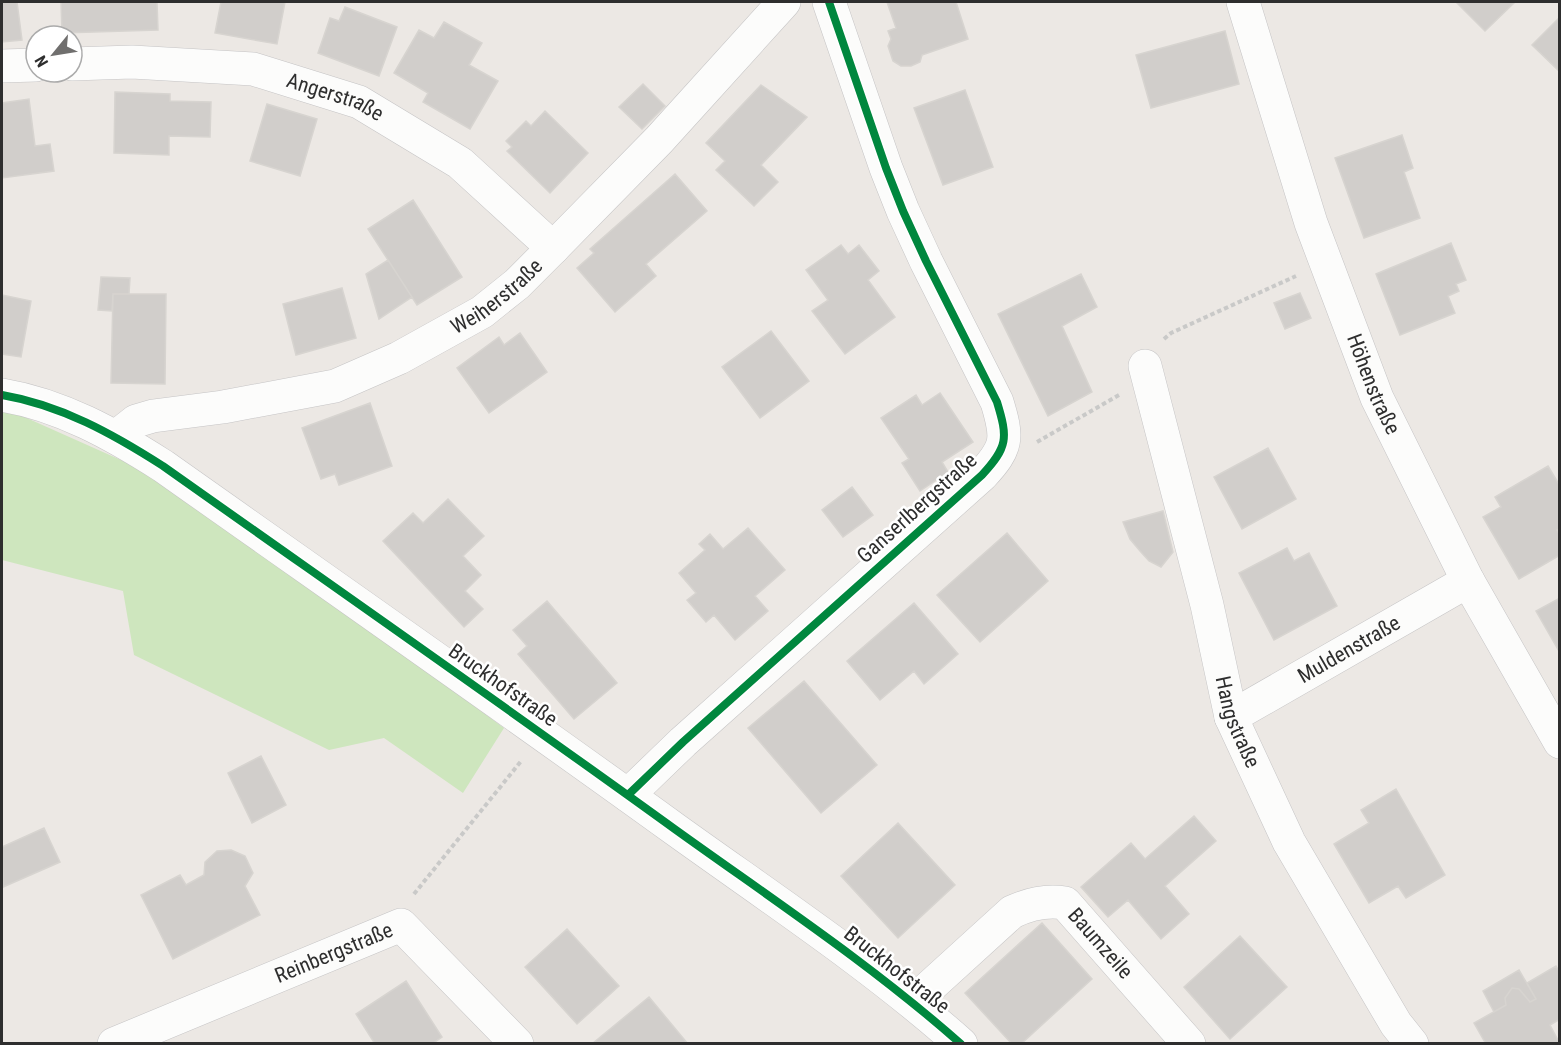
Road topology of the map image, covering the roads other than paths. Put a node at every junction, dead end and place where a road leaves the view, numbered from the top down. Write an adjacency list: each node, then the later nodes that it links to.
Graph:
1 (784, 2): 7 (street, Weiherstraße)
2 (829, 2): 14 (street, Ganserlbergstraße)
3 (1243, 2): 11 (street, Höhenstraße)
4 (84, 64): 7 (street, Angerstraße)
5 (24, 65): 6 (street)
6 (2, 66)
7 (553, 248): 10 (street, Weiherstraße)
8 (1145, 366): 12 (street, Hangstraße)
9 (2, 395): 10 (street, Bruckhofstraße)
10 (117, 436): 14 (street, Bruckhofstraße)
11 (1468, 581): 12 (street, Muldenstraße); 13 (street, Höhenstraße)
12 (1232, 717): 21 (street, Hangstraße)
13 (1560, 742)
14 (628, 795): 15 (street, Bruckhofstraße)
15 (914, 1002): 19 (street, Bruckhofstraße); 20 (street, Baumzeile)
16 (179, 1032): 17 (street, Reinbergstraße); 18 (street, Reinbergstraße)
17 (114, 1044)
18 (517, 1044)
19 (961, 1044)
20 (1189, 1044)
21 (1412, 1044)

